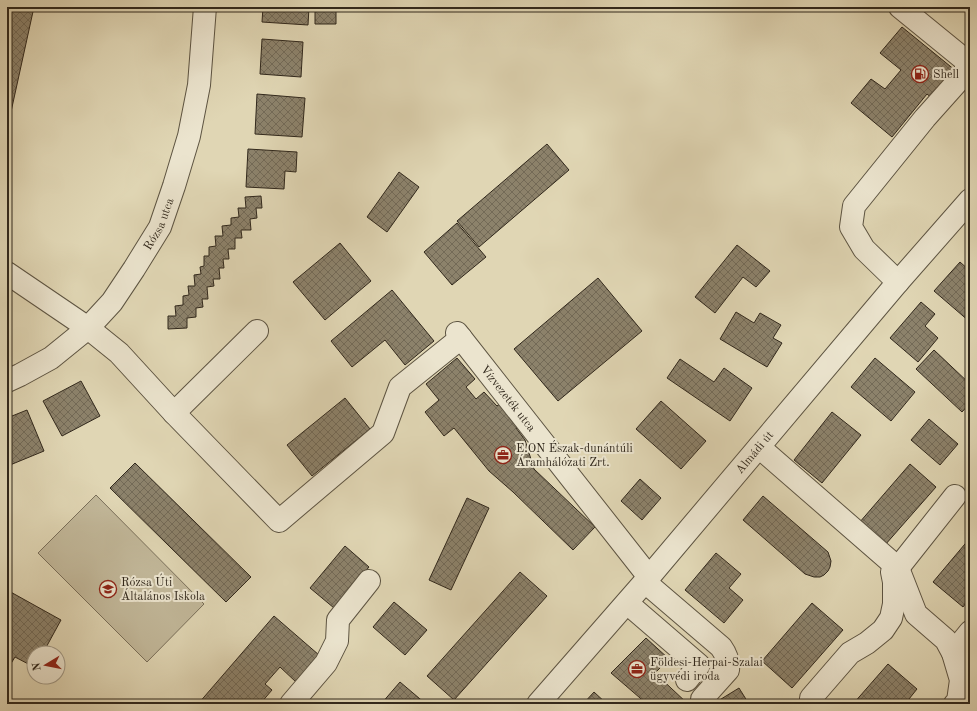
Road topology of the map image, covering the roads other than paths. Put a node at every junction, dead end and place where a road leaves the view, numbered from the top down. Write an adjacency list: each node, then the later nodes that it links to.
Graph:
1 (205, 7): 6 (street, Rózsa utca)
2 (900, 7): 5 (street)
3 (970, 200): 5 (street, Almádi út)
4 (7, 273): 6 (street)
5 (898, 282): 10 (street, Almádi út)
6 (88, 328): 8 (street, Rózsa utca); 9 (street)
7 (257, 331): 9 (street)
8 (7, 381)
9 (174, 413): 13 (street, Vízvezeték utca)
10 (759, 447): 12 (street); 13 (street, Almádi út)
11 (955, 496): 12 (street)
12 (894, 564): 17 (street); 19 (street)
13 (647, 580): 15 (street, Almádi út); 20 (street, Vízvezeték utca)
14 (369, 581): 21 (street)
15 (627, 603): 18 (street); 22 (street, Almádi út)
16 (970, 632): 17 (street)
17 (953, 652): 23 (street)
18 (686, 680)
19 (811, 698)
20 (702, 699)
21 (291, 704)
22 (538, 704)
23 (955, 704)

